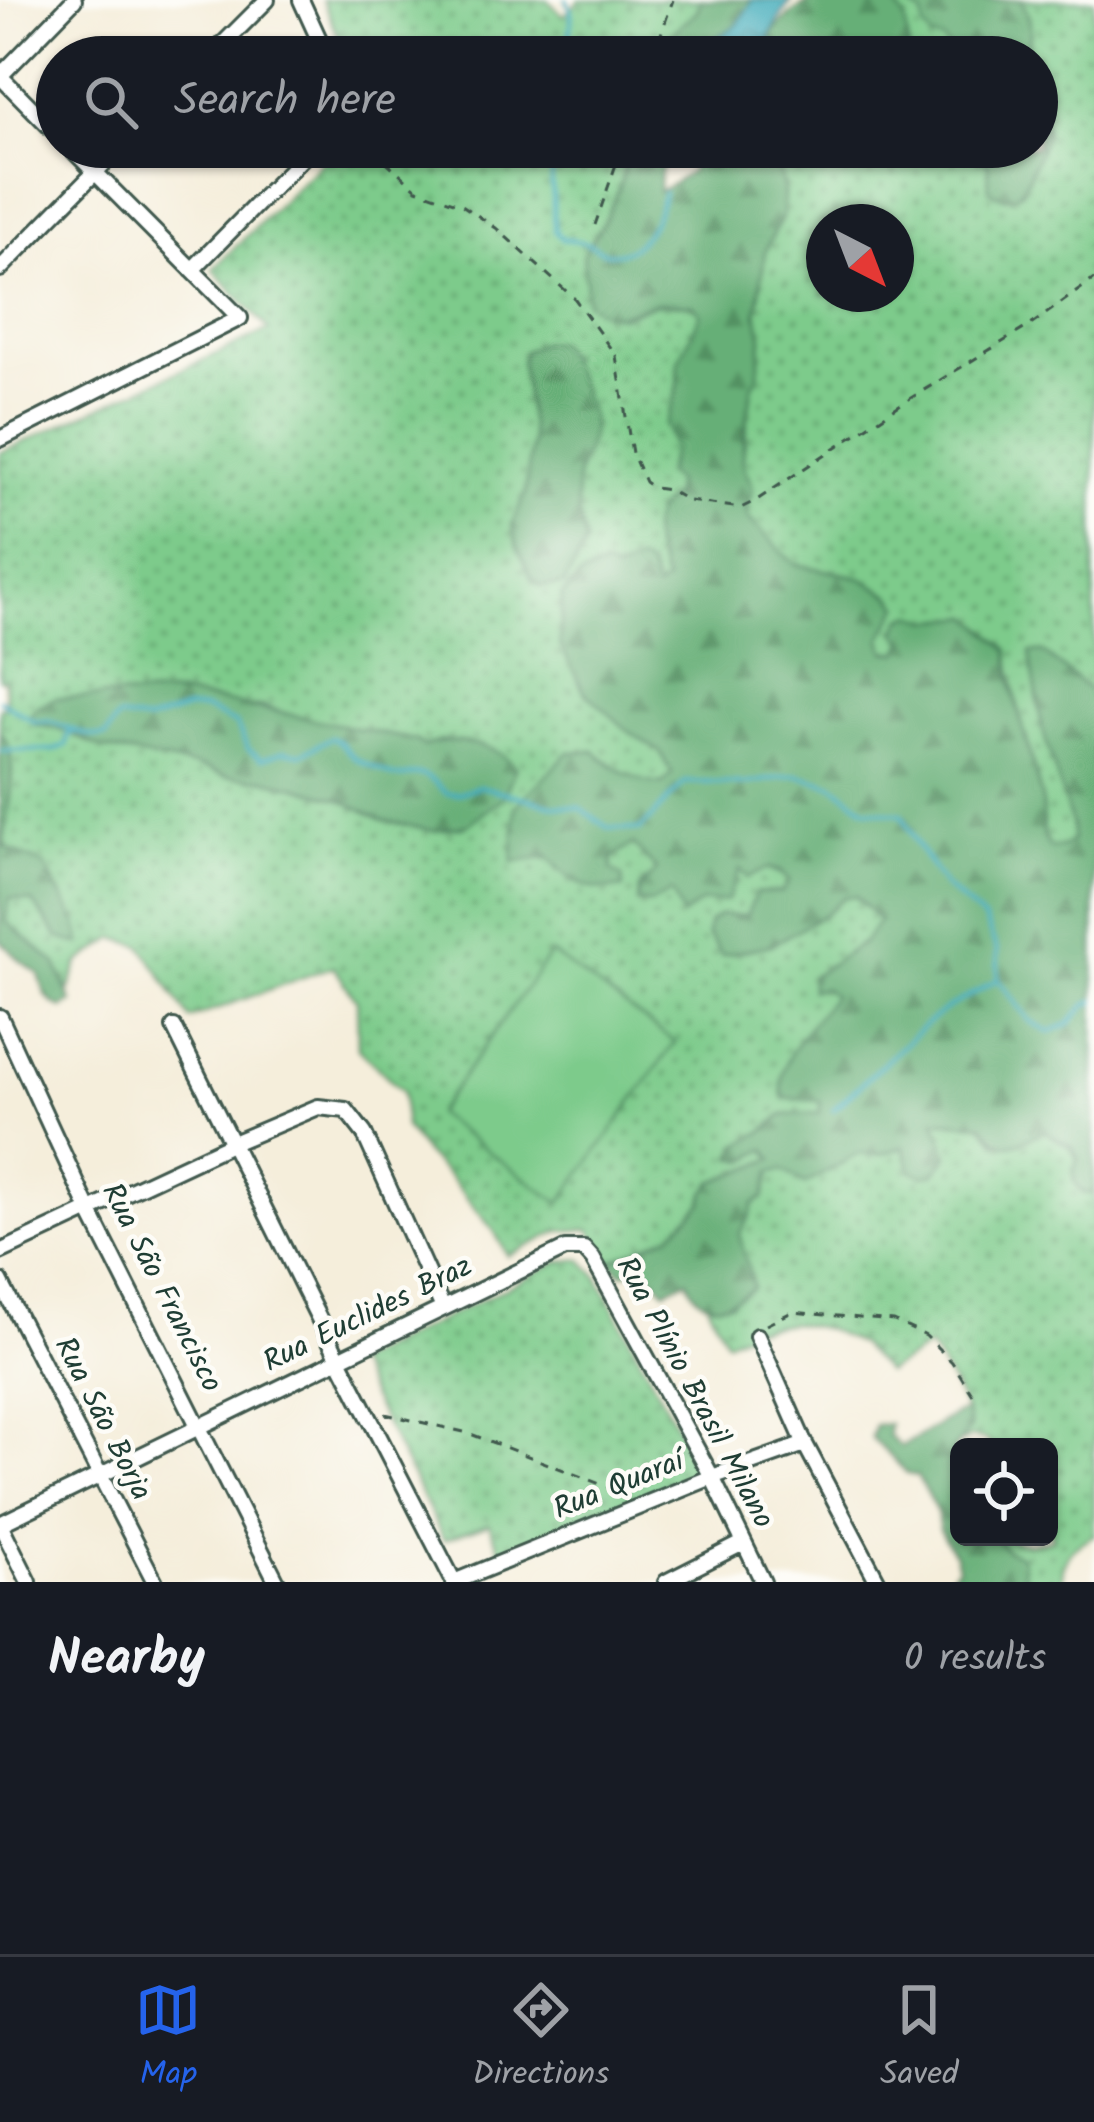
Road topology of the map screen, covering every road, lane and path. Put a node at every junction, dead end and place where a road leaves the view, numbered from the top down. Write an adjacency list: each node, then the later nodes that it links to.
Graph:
1 (74, 0): 5 (street)
2 (267, 0): 6 (street)
3 (301, 0): 7 (street)
4 (673, 0): 8 (path)
5 (39, 36)
6 (231, 36)
7 (317, 36)
8 (660, 36)
9 (36, 39): 10 (street)
10 (0, 76): 11 (street)
11 (36, 113)
12 (91, 168): 17 (street)
13 (99, 168): 17 (street)
14 (292, 168): 20 (street)
15 (393, 168): 21 (path)
16 (615, 168): 18 (path)
17 (95, 172): 19 (street); 20 (street)
18 (595, 225)
19 (0, 269)
20 (192, 270): 22 (street)
21 (1094, 280)
22 (0, 439)
23 (0, 1017): 26 (street, Rua São Francisco)
24 (174, 1028): 25 (street)
25 (233, 1142): 26 (street); 30 (street); 32 (street)
26 (89, 1210): 28 (street); 35 (street, Rua São Francisco)
27 (565, 1249): 30 (street, Rua Euclides Braz); 38 (street, Rua Plínio Brasil Milano)
28 (0, 1252)
29 (0, 1281): 37 (street, Rua São Borja)
30 (442, 1308): 32 (street, Rua Euclides Braz)
31 (757, 1336): 33 (path); 36 (street)
32 (339, 1359): 34 (street); 35 (street, Rua Euclides Braz)
33 (973, 1395)
34 (363, 1405): 39 (path); 45 (street)
35 (200, 1426): 37 (street, Rua Euclides Braz); 44 (street, Rua São Francisco)
36 (806, 1444): 38 (street, Rua Quaraí); 48 (street)
37 (102, 1475): 40 (street, Rua Euclides Braz); 43 (street, Rua São Borja)
38 (712, 1478): 39 (street, Rua Quaraí); 41 (street, Rua Plínio Brasil Milano)
39 (657, 1500): 45 (street, Rua Quaraí)
40 (0, 1524): 42 (street)
41 (743, 1543): 46 (street); 47 (street, Rua Plínio Brasil Milano)
42 (29, 1582)
43 (155, 1582)
44 (277, 1582)
45 (454, 1582)
46 (666, 1582)
47 (764, 1582)
48 (878, 1582)

